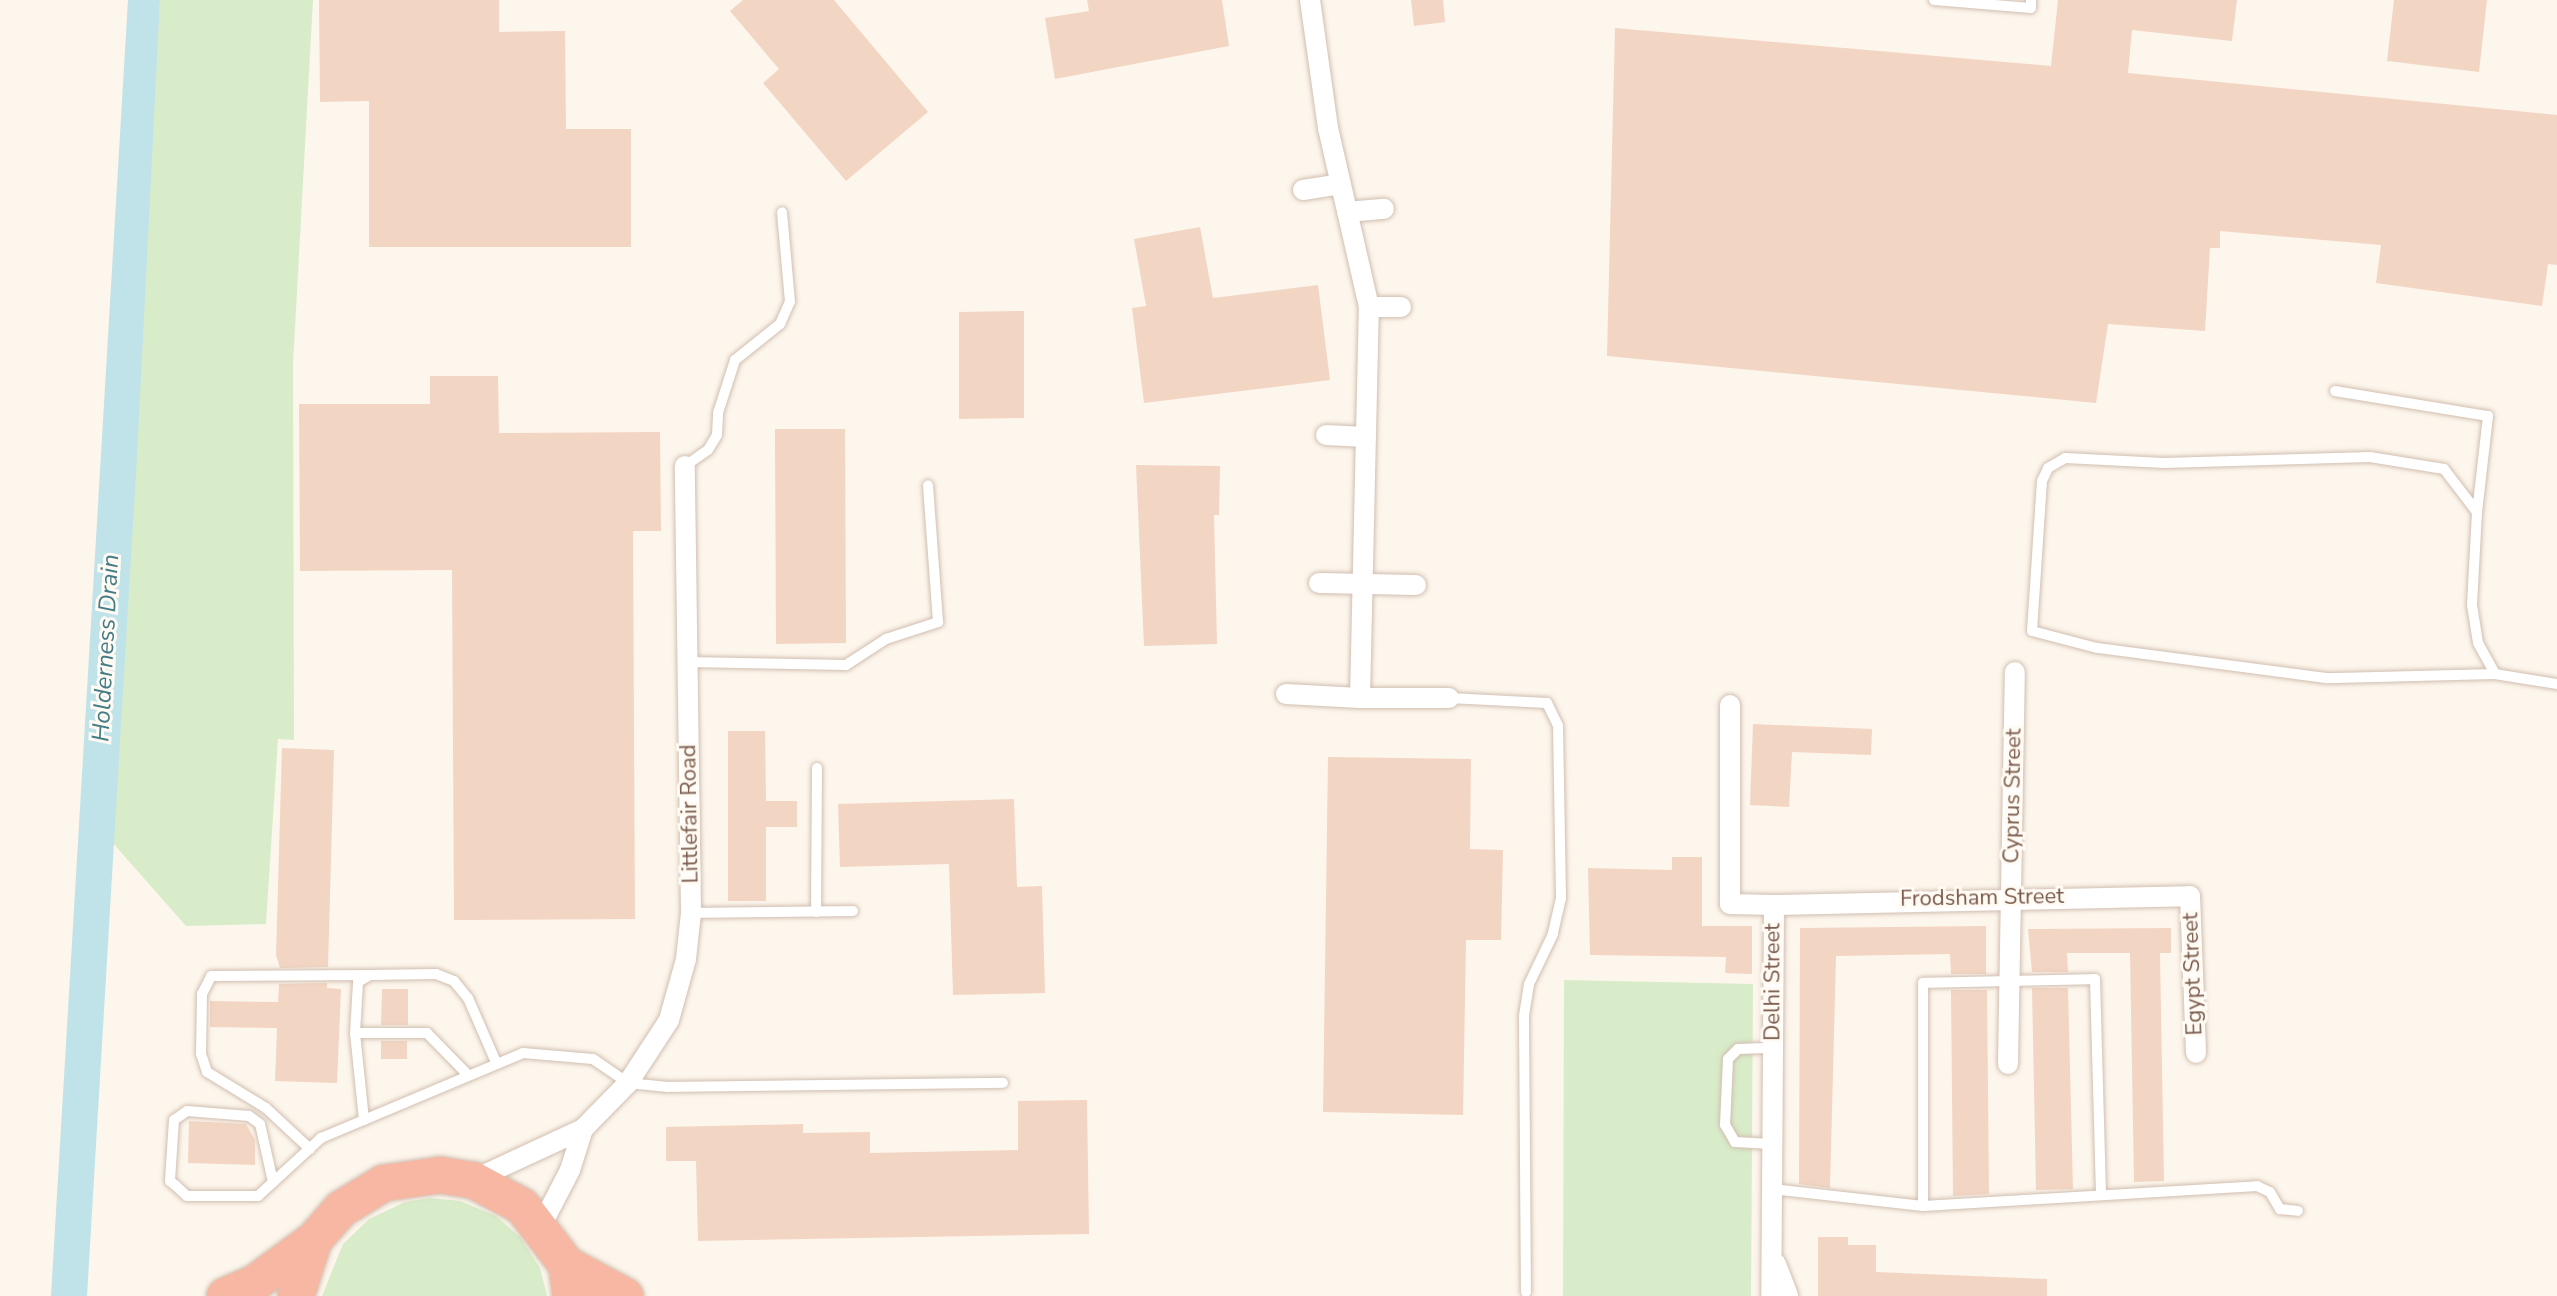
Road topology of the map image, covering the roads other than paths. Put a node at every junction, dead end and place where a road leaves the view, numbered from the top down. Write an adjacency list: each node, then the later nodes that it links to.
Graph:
1 (1310, 0): 4 (street)
2 (1934, 0): 3 (lane)
3 (2031, 0)
4 (1341, 184): 5 (street); 8 (street)
5 (1303, 190)
6 (1384, 209): 8 (street)
7 (782, 212): 14 (lane)
8 (1347, 212): 9 (street)
9 (1369, 307): 10 (street); 13 (street)
10 (1401, 307)
11 (2335, 391): 16 (lane)
12 (1326, 435): 13 (street)
13 (1366, 437): 18 (street)
14 (685, 466): 20 (street, Littlefair Road)
15 (928, 485): 20 (lane)
16 (2477, 512): 22 (lane); 22 (lane)
17 (1319, 583): 18 (street)
18 (1363, 584): 19 (street); 25 (street)
19 (1416, 585)
20 (688, 662): 34 (street, Littlefair Road)
21 (2015, 672): 29 (street, Cyprus Street)
22 (2495, 674): 23 (lane)
23 (2557, 684)
24 (1286, 694): 25 (street)
25 (1360, 698): 26 (street)
26 (1449, 698): 59 (lane)
27 (1730, 705): 31 (street, Delhi Street)
28 (817, 768): 33 (lane)
29 (2012, 896): 30 (street, Frodsham Street); 31 (street, Frodsham Street); 36 (street, Cyprus Street)
30 (2190, 896): 39 (street, Egypt Street)
31 (1774, 905): 38 (street, Delhi Street)
32 (853, 911): 33 (lane)
33 (816, 912): 34 (lane)
34 (691, 913): 43 (street, Littlefair Road)
35 (370, 975): 37 (lane); 40 (lane); 48 (lane)
36 (2010, 979): 41 (street, Cyprus Street); 52 (lane); 53 (lane)
37 (355, 1033): 42 (lane); 45 (lane)
38 (1773, 1048): 47 (street, Delhi Street); 47 (lane)
39 (2196, 1053)
40 (496, 1062): 42 (lane); 43 (lane)
41 (2008, 1064)
42 (467, 1074): 45 (lane)
43 (628, 1083): 44 (lane); 46 (street, Littlefair Road)
44 (1003, 1083)
45 (364, 1120): 48 (lane)
46 (583, 1129): 49 (street, Littlefair Road); 55 (street, Littlefair Road)
47 (1772, 1144): 51 (street, Delhi Street)
48 (310, 1149): 50 (lane)
49 (473, 1180): 55 (highway); 56 (highway)
50 (273, 1182): 50 (lane)
51 (1772, 1189): 53 (lane); 57 (street, Delhi Street)
52 (2101, 1193): 53 (lane); 54 (lane)
53 (1923, 1206)
54 (2298, 1211)
55 (541, 1226): 58 (highway)
56 (314, 1240): 60 (highway); 61 (highway)
57 (1772, 1253): 63 (street, Delhi Street); 64 (street, Delhi Street)
58 (569, 1280): 62 (highway)
59 (1526, 1292)
60 (225, 1296)
61 (296, 1296)
62 (625, 1296)
63 (1771, 1296)
64 (1788, 1296)

